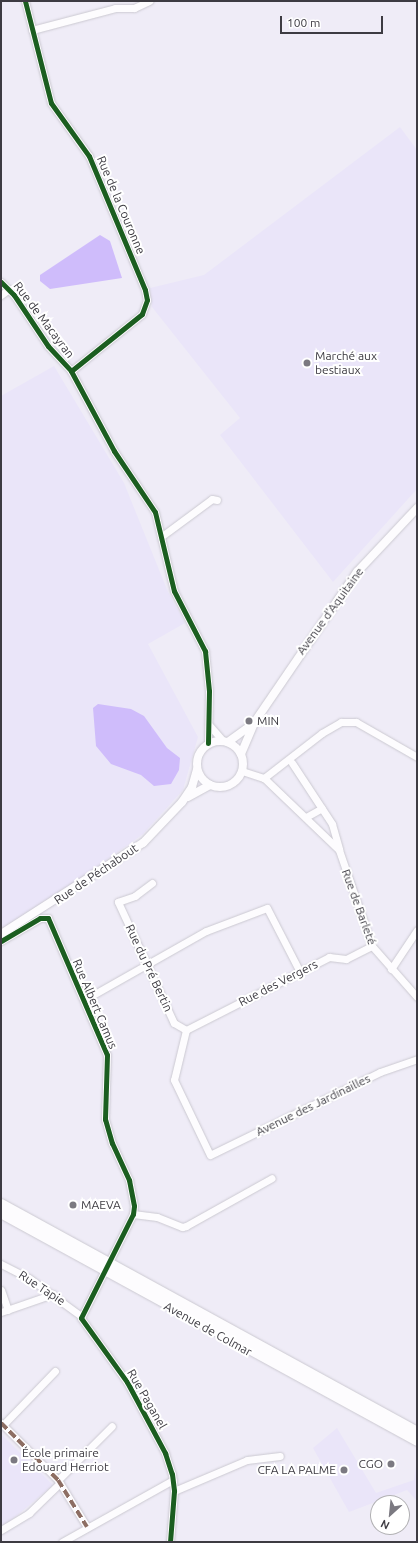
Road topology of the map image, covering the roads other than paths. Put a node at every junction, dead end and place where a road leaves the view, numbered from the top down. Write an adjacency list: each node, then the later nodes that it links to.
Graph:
1 (25, 1): 3 (street, Rue de la Couronne)
2 (144, 2): 3 (street)
3 (32, 30): 7 (street, Rue de la Couronne)
4 (1, 282): 5 (street, Rue de Macayran)
5 (9, 289): 6 (street); 7 (street, Rue de Macayran)
6 (1, 295)
7 (71, 371): 10 (street, Rue de Macayran)
8 (218, 500): 10 (street)
9 (417, 508): 11 (street, Avenue d'Aquitaine)
10 (162, 536): 12 (street, Rue de Macayran)
11 (254, 723): 13 (street, Avenue d'Aquitaine); 15 (street, Avenue d'Aquitaine)
12 (210, 726): 13 (street); 14 (street, Rue de Macayran)
13 (225, 741): 14 (street); 15 (street)
14 (208, 743): 18 (street)
15 (241, 754): 19 (street)
16 (417, 758): 20 (street)
17 (292, 763): 23 (street, Rue de Barleté)
18 (197, 770): 21 (street); 22 (street, Rue de Péchabout)
19 (242, 771): 20 (street); 21 (street)
20 (264, 778): 24 (street, Rue de Barleté)
21 (210, 785): 22 (street, Rue de Péchabout)
22 (182, 802): 28 (street, Rue de Péchabout)
23 (322, 808): 24 (street); 25 (street, Rue de Barleté)
24 (306, 817): 25 (street, Rue de Barleté)
25 (339, 850): 30 (street, Rue de Barleté)
26 (152, 883): 31 (street, Rue du Pré Bertin)
27 (417, 930): 32 (street)
28 (1, 934)
29 (1, 941): 35 (street, Rue Albert Camus)
30 (372, 946): 32 (street, Rue de Barleté); 33 (street, Rue des Vergers)
31 (146, 965): 33 (street); 35 (street); 36 (street, Rue du Pré Bertin)
32 (391, 969): 34 (street, Rue de Barleté)
33 (300, 972): 36 (street, Rue des Vergers)
34 (417, 997)
35 (84, 1000): 41 (street, Rue Albert Camus)
36 (186, 1030): 37 (street, Avenue des Jardinailles)
37 (417, 1059)
38 (272, 1178): 41 (street)
39 (1, 1204): 43 (main road, Avenue de Colmar)
40 (1, 1213): 43 (main road, Avenue de Colmar)
41 (133, 1214): 43 (street)
42 (1, 1264): 45 (street, Rue Tapie)
43 (108, 1264): 47 (street); 51 (main road, Avenue de Colmar); 52 (main road, Avenue de Colmar)
44 (1, 1290): 46 (street)
45 (53, 1294): 46 (street); 47 (street, Rue Tapie)
46 (4, 1311)
47 (82, 1316): 54 (street, Rue Paganel)
48 (55, 1371): 49 (street)
49 (2, 1424): 55 (street)
50 (112, 1426): 55 (street)
51 (417, 1432)
52 (417, 1441)
53 (280, 1456): 56 (street)
54 (173, 1480): 56 (street, Rue Paganel); 57 (street)
55 (59, 1482): 57 (street); 58 (street)
56 (174, 1491): 60 (street, Rue Paganel)
57 (87, 1527): 59 (street)
58 (1, 1530)
59 (62, 1542)
60 (170, 1542)

